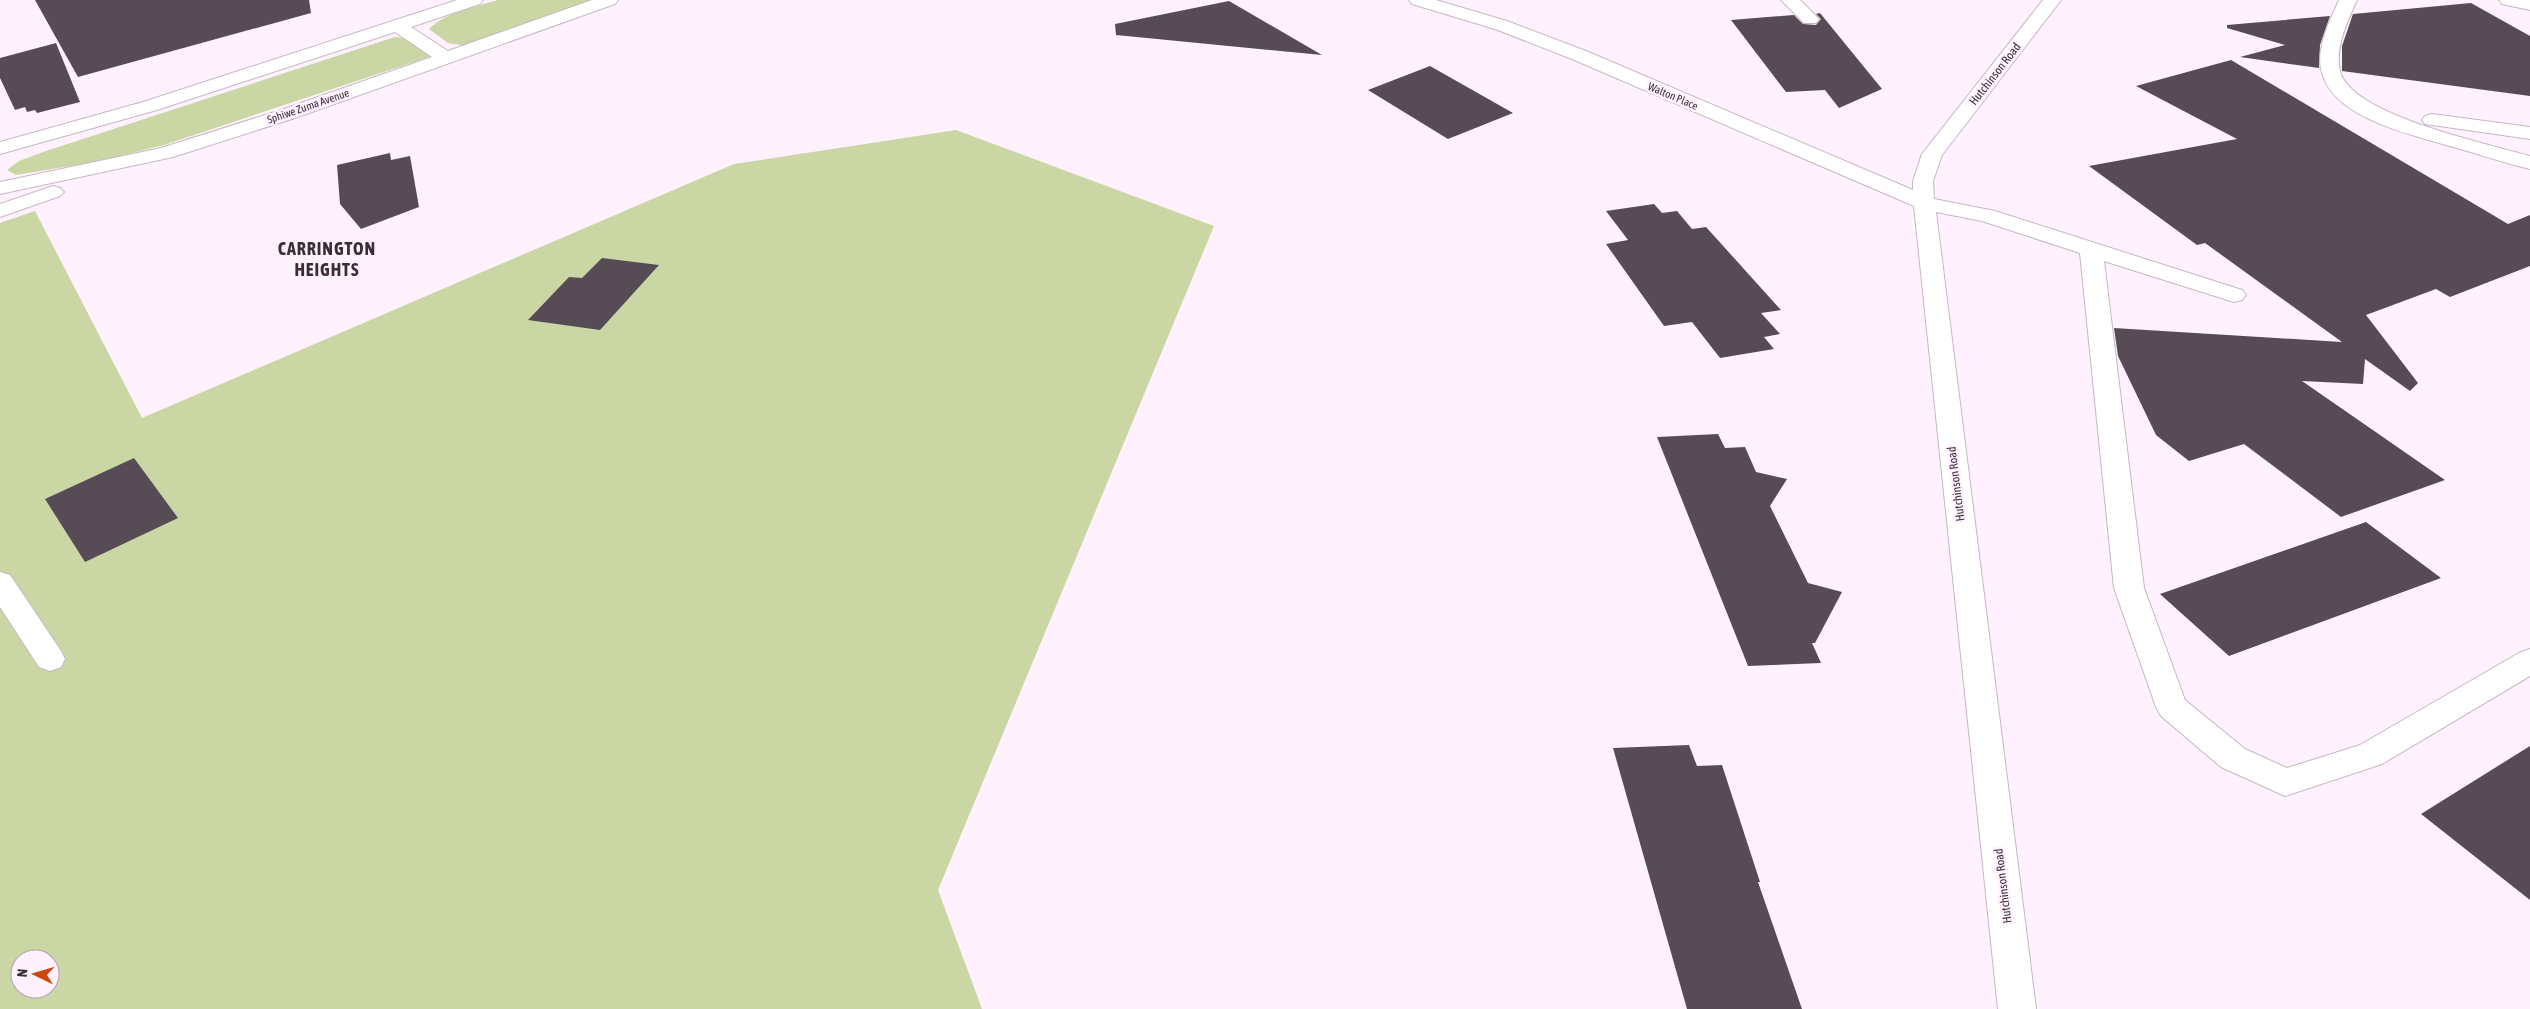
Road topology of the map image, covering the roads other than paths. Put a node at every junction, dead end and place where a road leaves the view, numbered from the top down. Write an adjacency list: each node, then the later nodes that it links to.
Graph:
1 (474, 0): 10 (street)
2 (609, 0): 11 (street, Sphiwe Zuma Avenue)
3 (1418, 0): 18 (street, Walton Place)
4 (1790, 0): 9 (street)
5 (2052, 0): 18 (street, Hutchinson Road)
6 (2348, 0): 12 (street)
7 (2508, 0): 8 (street)
8 (2530, 5)
9 (1810, 20)
10 (398, 26): 11 (street); 14 (street)
11 (446, 58): 15 (street, Sphiwe Zuma Avenue)
12 (2354, 101): 13 (street); 16 (street)
13 (2530, 133)
14 (0, 148)
15 (166, 153): 17 (street, Sphiwe Zuma Avenue); 19 (street)
16 (2530, 163)
17 (0, 188)
18 (1924, 203): 20 (street, Walton Place); 25 (street, Hutchinson Road)
19 (0, 211)
20 (2091, 249): 21 (street, Walton Place); 24 (street)
21 (2234, 295)
22 (0, 583): 23 (street)
23 (50, 660)
24 (2530, 661)
25 (2017, 1009)

